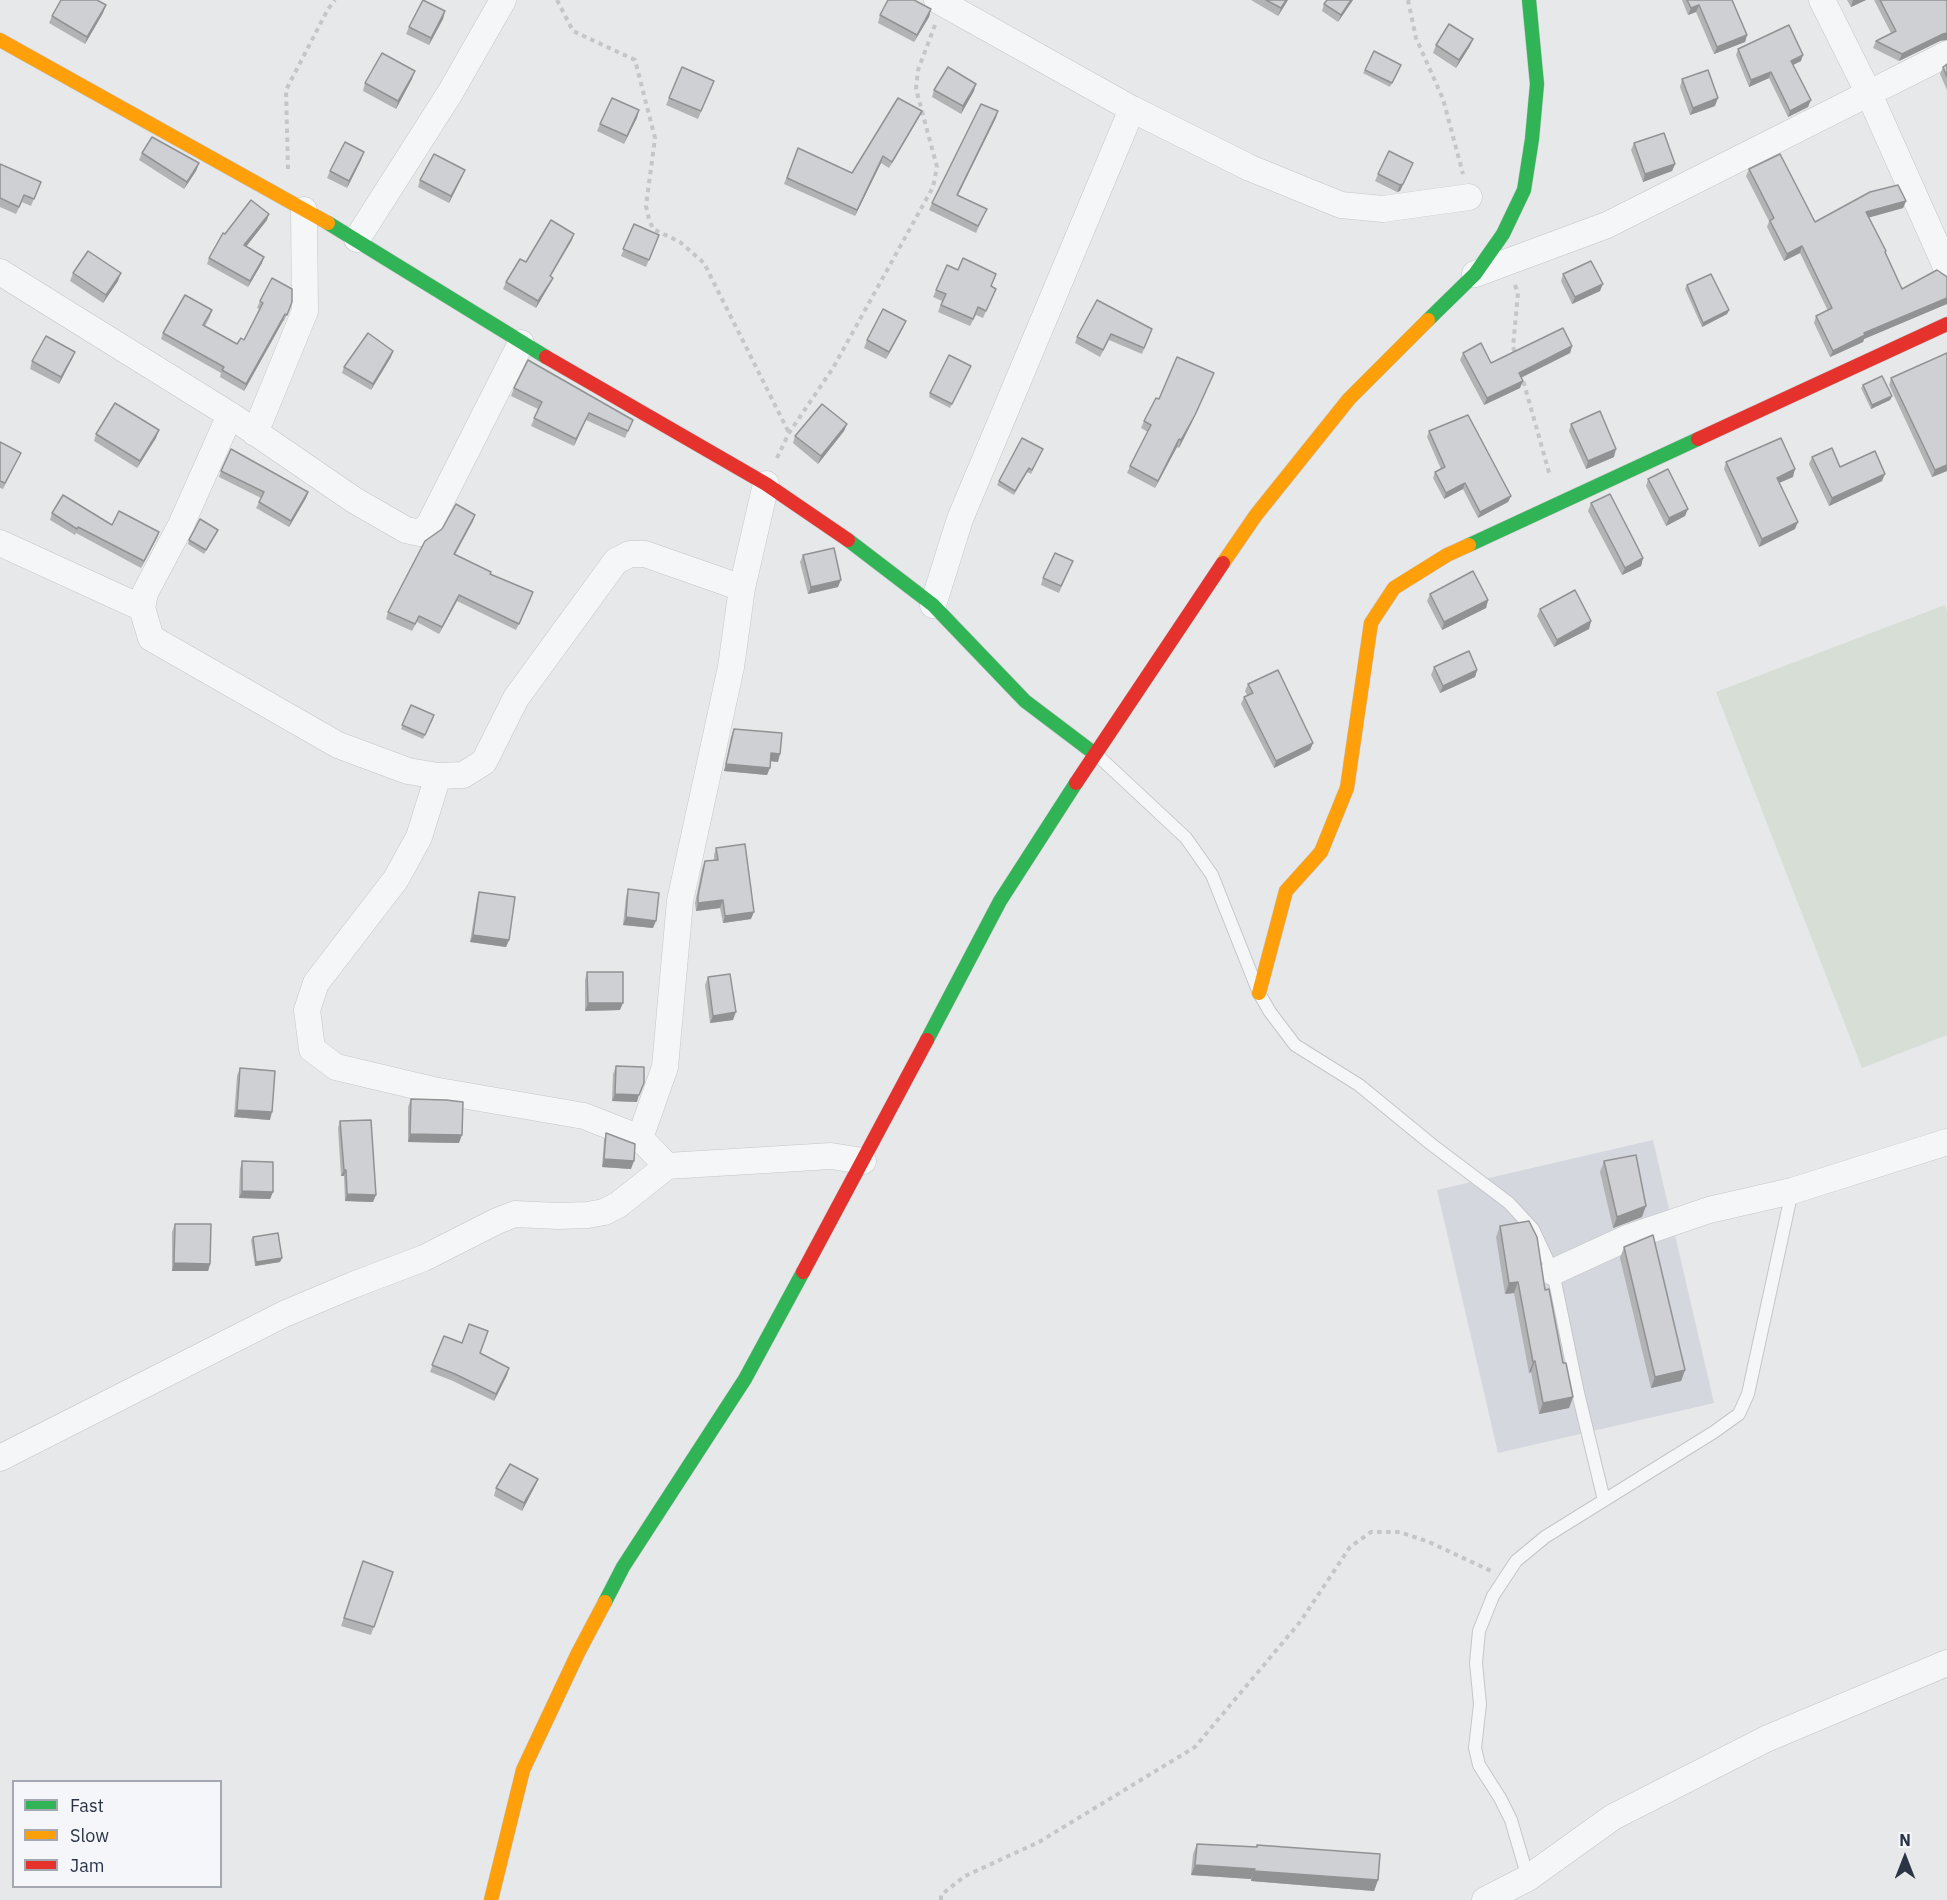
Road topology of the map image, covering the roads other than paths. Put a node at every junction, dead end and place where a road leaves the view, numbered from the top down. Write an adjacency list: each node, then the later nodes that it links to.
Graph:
1 (503, 0): 11 (street)
2 (1529, 0): 14 (street)
3 (1822, 0): 7 (street)
4 (940, 2): 8 (street)
5 (0, 40): 10 (street)
6 (1947, 54): 7 (street)
7 (1869, 94): 12 (street); 14 (street)
8 (1132, 110): 9 (street); 22 (street)
9 (1469, 197)
10 (296, 206): 11 (street); 18 (street)
11 (357, 239): 16 (street)
12 (1947, 269)
13 (0, 272): 17 (street)
14 (1475, 274): 24 (street)
15 (1947, 324): 26 (street)
16 (521, 343): 18 (street); 19 (street)
17 (230, 415): 18 (street); 23 (street)
18 (255, 433)
19 (766, 484): 21 (street); 22 (street)
20 (0, 543): 23 (street)
21 (742, 588): 25 (street); 27 (street)
22 (933, 605): 24 (street)
23 (142, 608): 25 (street)
24 (1095, 754): 26 (lane); 29 (street)
25 (438, 776): 27 (street)
26 (1259, 993): 32 (lane)
27 (640, 1138): 30 (street)
28 (1947, 1142): 31 (street)
29 (863, 1161): 30 (street); 37 (street)
30 (668, 1166): 33 (street)
31 (1792, 1191): 32 (street); 34 (lane)
32 (1553, 1272): 34 (lane)
33 (0, 1458)
34 (1604, 1500): 36 (lane)
35 (1947, 1663): 36 (street)
36 (1531, 1889): 38 (street)
37 (491, 1900)
38 (1485, 1900)

